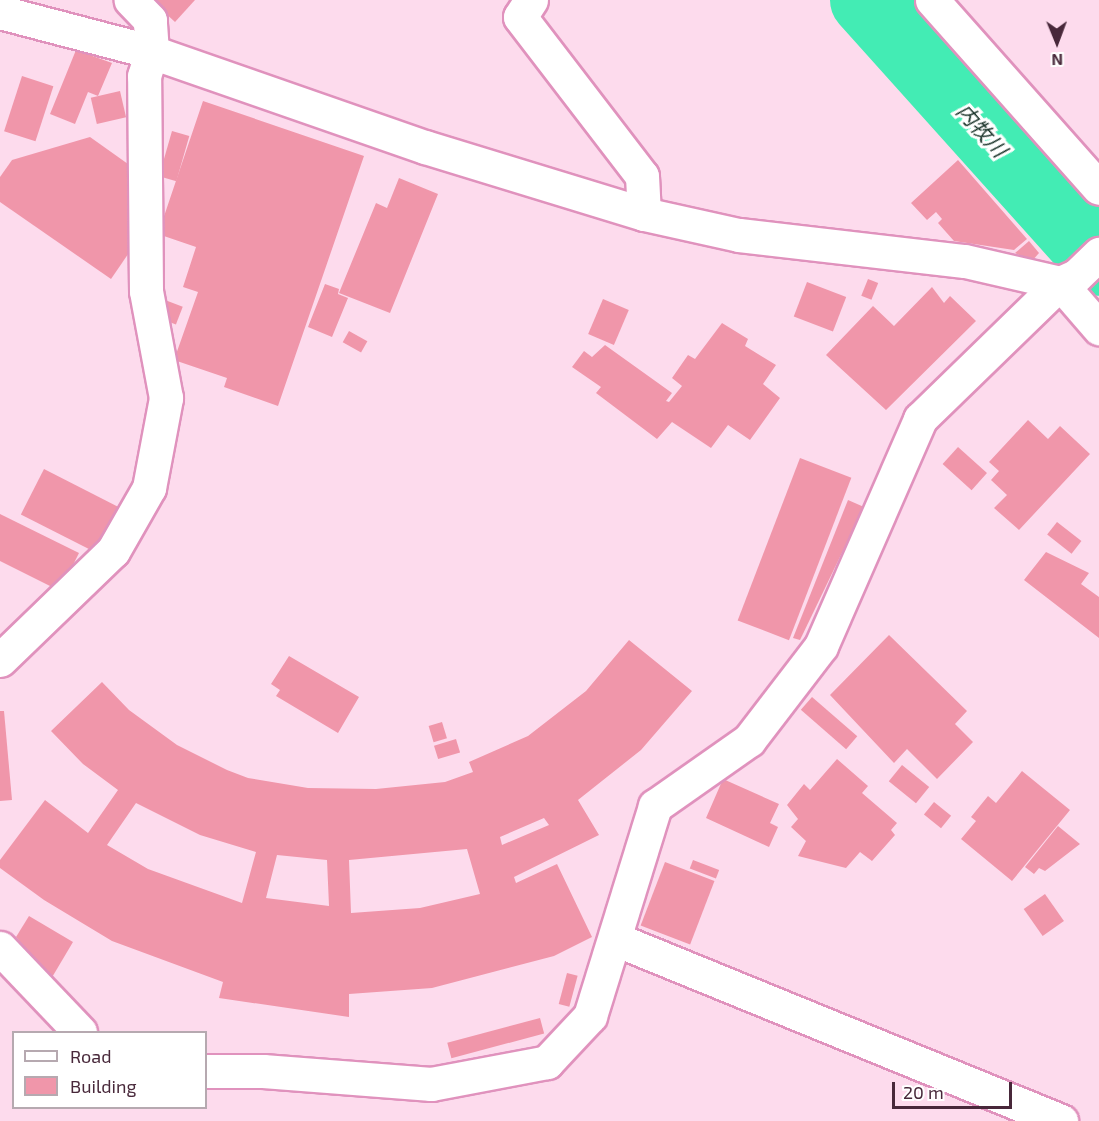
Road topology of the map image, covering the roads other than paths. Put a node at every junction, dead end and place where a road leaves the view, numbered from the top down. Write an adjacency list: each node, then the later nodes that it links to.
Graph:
1 (131, 0): 5 (street)
2 (531, 0): 7 (street)
3 (932, 0): 6 (street)
4 (0, 12): 5 (street)
5 (152, 52): 7 (street); 10 (street)
6 (1099, 188)
7 (644, 214): 8 (street)
8 (1078, 271): 9 (street); 11 (street)
9 (1099, 328)
10 (0, 660)
11 (615, 939): 14 (street); 15 (street)
12 (0, 948): 13 (street)
13 (79, 1031)
14 (207, 1071)
15 (1061, 1121)

